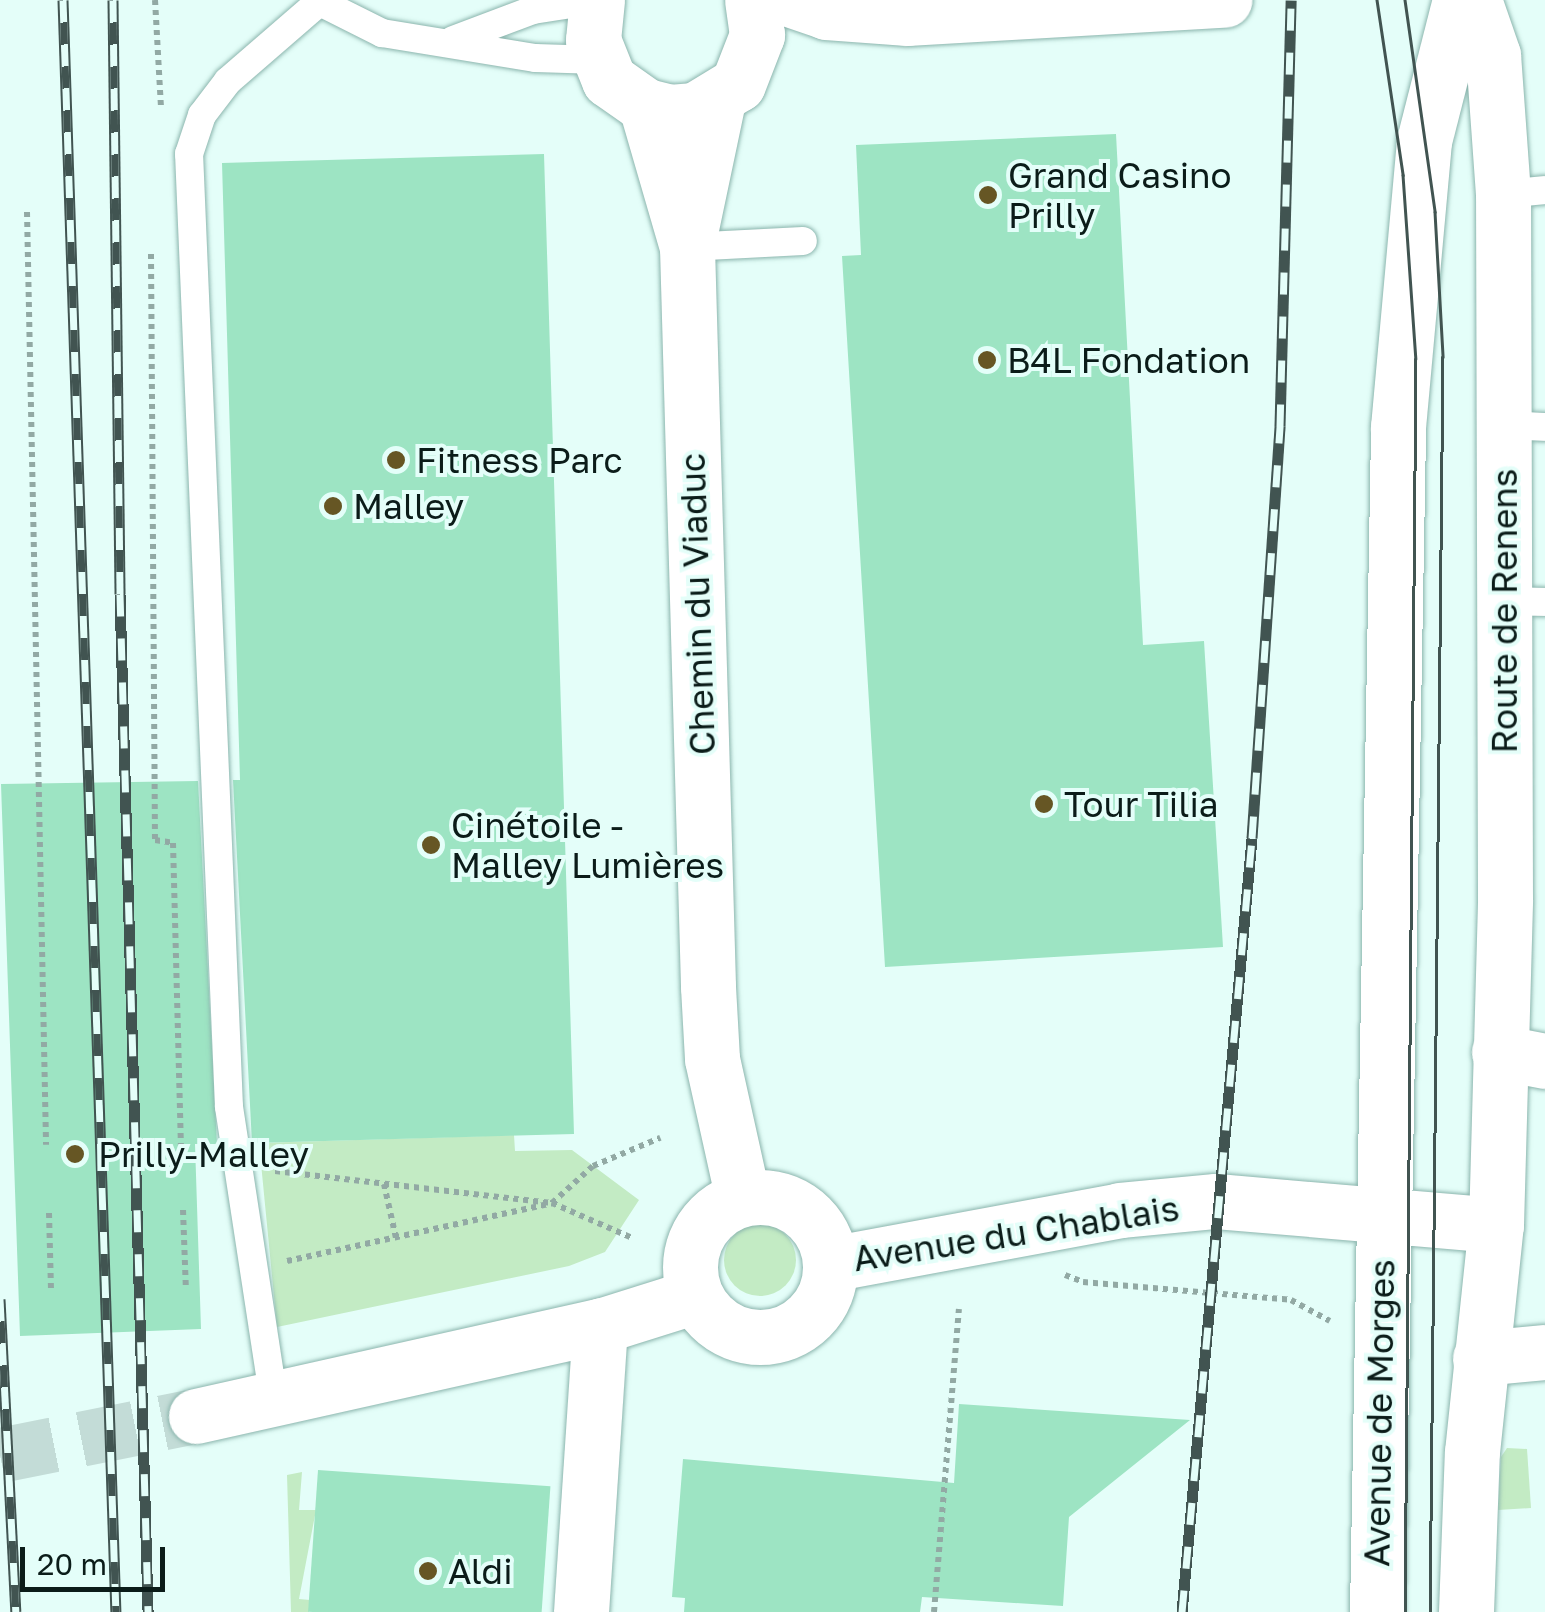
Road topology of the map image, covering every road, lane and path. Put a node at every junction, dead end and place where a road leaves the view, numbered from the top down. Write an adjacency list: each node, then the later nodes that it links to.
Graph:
1 (597, 0): 9 (lane); 10 (main road)
2 (752, 0): 11 (main road, Chemin du Viaduc)
3 (1224, 0): 7 (main road)
4 (1460, 0): 30 (main road)
5 (1474, 0): 13 (main road, Route de Renens)
6 (317, 2): 9 (lane); 24 (lane)
7 (1122, 5): 8 (main road)
8 (809, 6): 11 (main road)
9 (453, 40): 10 (lane)
10 (598, 60): 12 (main road)
11 (735, 80): 12 (main road); 16 (main road, Chemin du Viaduc)
12 (646, 106): 16 (main road, Chemin du Viaduc)
13 (1524, 192): 18 (main road, Route de Renens)
14 (26, 212): 22 (path)
15 (803, 240): 16 (lane)
16 (687, 246): 26 (main road, Chemin du Viaduc)
17 (149, 295): 23 (path)
18 (1524, 426): 19 (main road, Route de Renens)
19 (1524, 601): 20 (main road, Route de Renens)
20 (1522, 1057): 31 (main road, Route de Renens)
21 (660, 1138): 27 (path)
22 (46, 1145)
23 (181, 1147)
24 (236, 1167): 25 (path); 35 (lane)
25 (384, 1184): 27 (path); 32 (path)
26 (743, 1199): 34 (main road); 39 (main road)
27 (552, 1204): 32 (path); 33 (path)
28 (183, 1210): 37 (path)
29 (49, 1213): 38 (path)
30 (1381, 1214): 31 (main road, Avenue du Chablais); 34 (main road, Avenue du Chablais); 49 (main road, Avenue de Morges)
31 (1496, 1225): 44 (main road)
32 (396, 1238): 35 (path)
33 (632, 1238)
34 (830, 1264): 39 (main road)
35 (254, 1269): 45 (lane)
36 (1083, 1282): 41 (path)
37 (186, 1290)
38 (52, 1292)
39 (696, 1296): 42 (main road)
40 (959, 1309): 48 (path)
41 (1336, 1324)
42 (600, 1326): 45 (main road); 47 (main road)
43 (1545, 1354): 44 (main road)
44 (1480, 1358): 50 (main road)
45 (274, 1400): 46 (main road)
46 (196, 1416)
47 (582, 1612)
48 (934, 1612)
49 (1376, 1612)
50 (1466, 1612)

